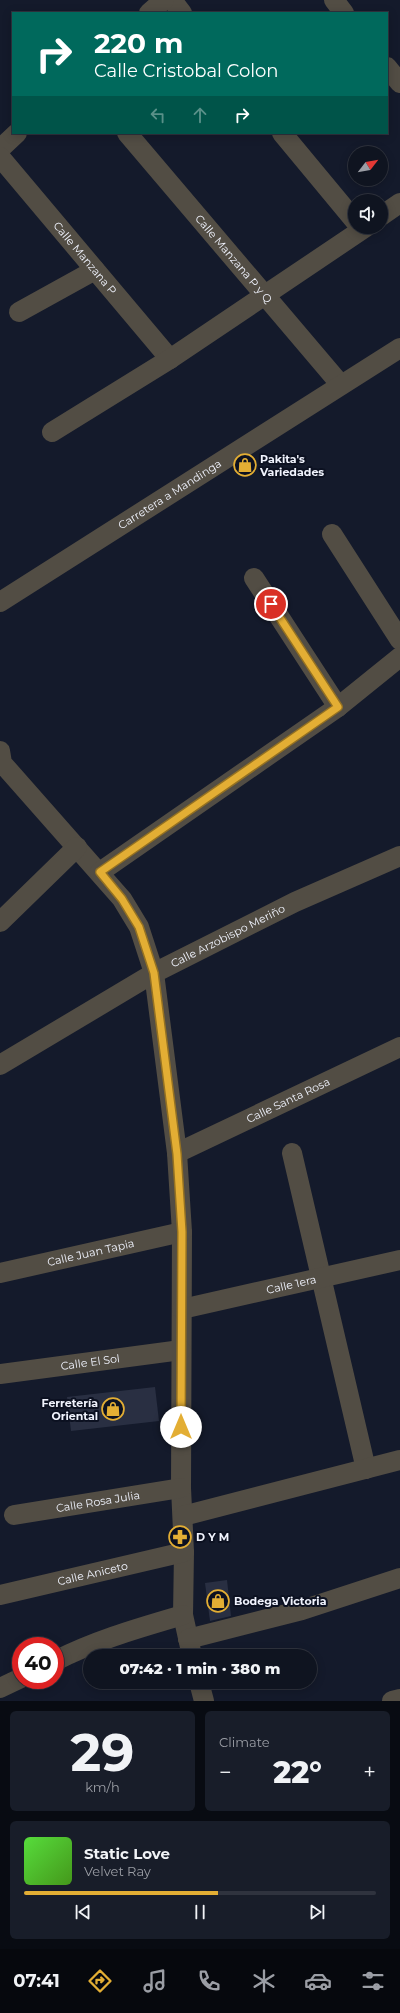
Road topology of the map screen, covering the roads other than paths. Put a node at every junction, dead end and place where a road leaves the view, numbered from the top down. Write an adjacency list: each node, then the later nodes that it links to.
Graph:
1 (164, 0): 4 (street)
2 (172, 0): 5 (street)
3 (334, 0): 6 (street)
4 (150, 12)
5 (181, 12)
6 (343, 12)
7 (388, 68): 8 (street)
8 (400, 83)
9 (16, 134): 12 (street)
10 (128, 134): 19 (street, Calle Manzana P y Q)
11 (283, 134): 15 (street)
12 (0, 149)
13 (0, 157): 18 (street, Calle Manzana P)
14 (400, 203): 16 (street)
15 (348, 211)
16 (388, 211)
17 (350, 234): 19 (street)
18 (94, 270): 20 (street); 22 (street, Calle Manzana P)
19 (265, 296): 22 (street); 23 (street, Calle Manzana P y Q)
20 (19, 312)
21 (400, 348): 23 (street, Carretera a Mandinga)
22 (170, 359): 24 (street)
23 (341, 385): 27 (street, Carretera a Mandinga)
24 (52, 432)
25 (332, 534): 28 (street)
26 (254, 578): 30 (street)
27 (0, 602)
28 (400, 640)
29 (400, 658): 30 (street)
30 (338, 707): 34 (street)
31 (1, 760): 32 (street)
32 (77, 847): 34 (street); 35 (street)
33 (400, 856): 36 (street, Calle Arzobispo Meriño)
34 (100, 872): 36 (street)
35 (0, 922)
36 (154, 973): 38 (street, Calle Arzobispo Meriño); 40 (street)
37 (400, 1047): 40 (street, Calle Santa Rosa)
38 (0, 1065)
39 (292, 1153): 44 (street)
40 (177, 1154): 41 (street)
41 (182, 1232): 43 (street, Calle Juan Tapia); 45 (street)
42 (400, 1260): 44 (street, Calle 1era)
43 (0, 1273)
44 (320, 1278): 45 (street, Calle 1era); 49 (street)
45 (182, 1309): 46 (street)
46 (181, 1350): 47 (street, Calle El Sol); 50 (street)
47 (0, 1374)
48 (400, 1460): 49 (street)
49 (366, 1469): 52 (street)
50 (181, 1488): 51 (street, Calle Rosa Julia); 52 (street)
51 (14, 1515)
52 (183, 1516): 53 (street)
53 (184, 1552): 55 (street, Calle Aniceto); 56 (street)
54 (400, 1578): 57 (street)
55 (0, 1596)
56 (183, 1615): 57 (street); 58 (street)
57 (190, 1648)
58 (64, 1656)
59 (12, 1682): 60 (street)
60 (0, 1688)
61 (201, 1689): 63 (street)
62 (400, 1699): 64 (street)
63 (204, 1701)
64 (392, 1701)

